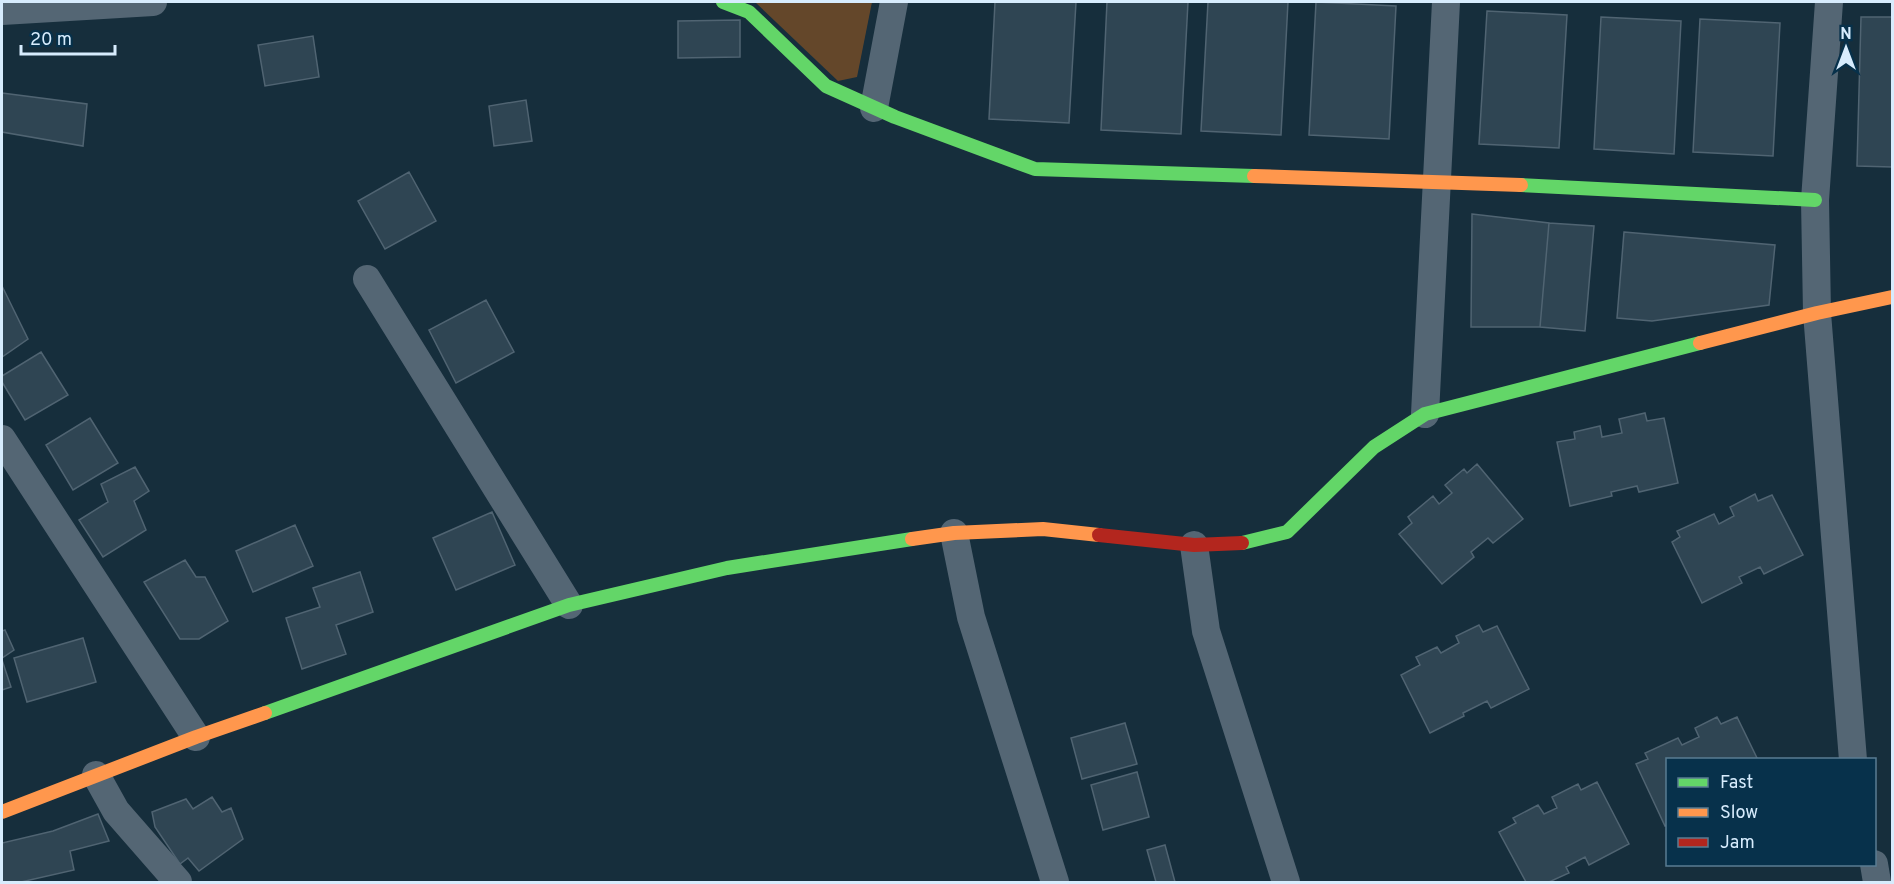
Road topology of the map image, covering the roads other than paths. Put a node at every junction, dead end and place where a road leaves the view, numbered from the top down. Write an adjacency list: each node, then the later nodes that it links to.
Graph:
1 (153, 2): 6 (street)
2 (723, 2): 7 (street)
3 (894, 2): 7 (street)
4 (1446, 2): 8 (street)
5 (1829, 2): 9 (street)
6 (2, 11)
7 (874, 108): 8 (street)
8 (1436, 181): 9 (street); 13 (street)
9 (1815, 200): 12 (street)
10 (367, 279): 17 (street)
11 (1893, 297): 12 (street)
12 (1817, 313): 13 (street); 19 (street)
13 (1425, 414): 16 (street)
14 (2, 439): 18 (street)
15 (954, 533): 16 (street); 17 (street); 24 (street)
16 (1194, 545): 25 (street)
17 (569, 605): 18 (street)
18 (195, 736): 20 (street)
19 (1853, 758)
20 (96, 775): 21 (street); 23 (street)
21 (2, 812)
22 (1874, 866): 26 (street)
23 (178, 882)
24 (1055, 882)
25 (1286, 882)
26 (1877, 882)

